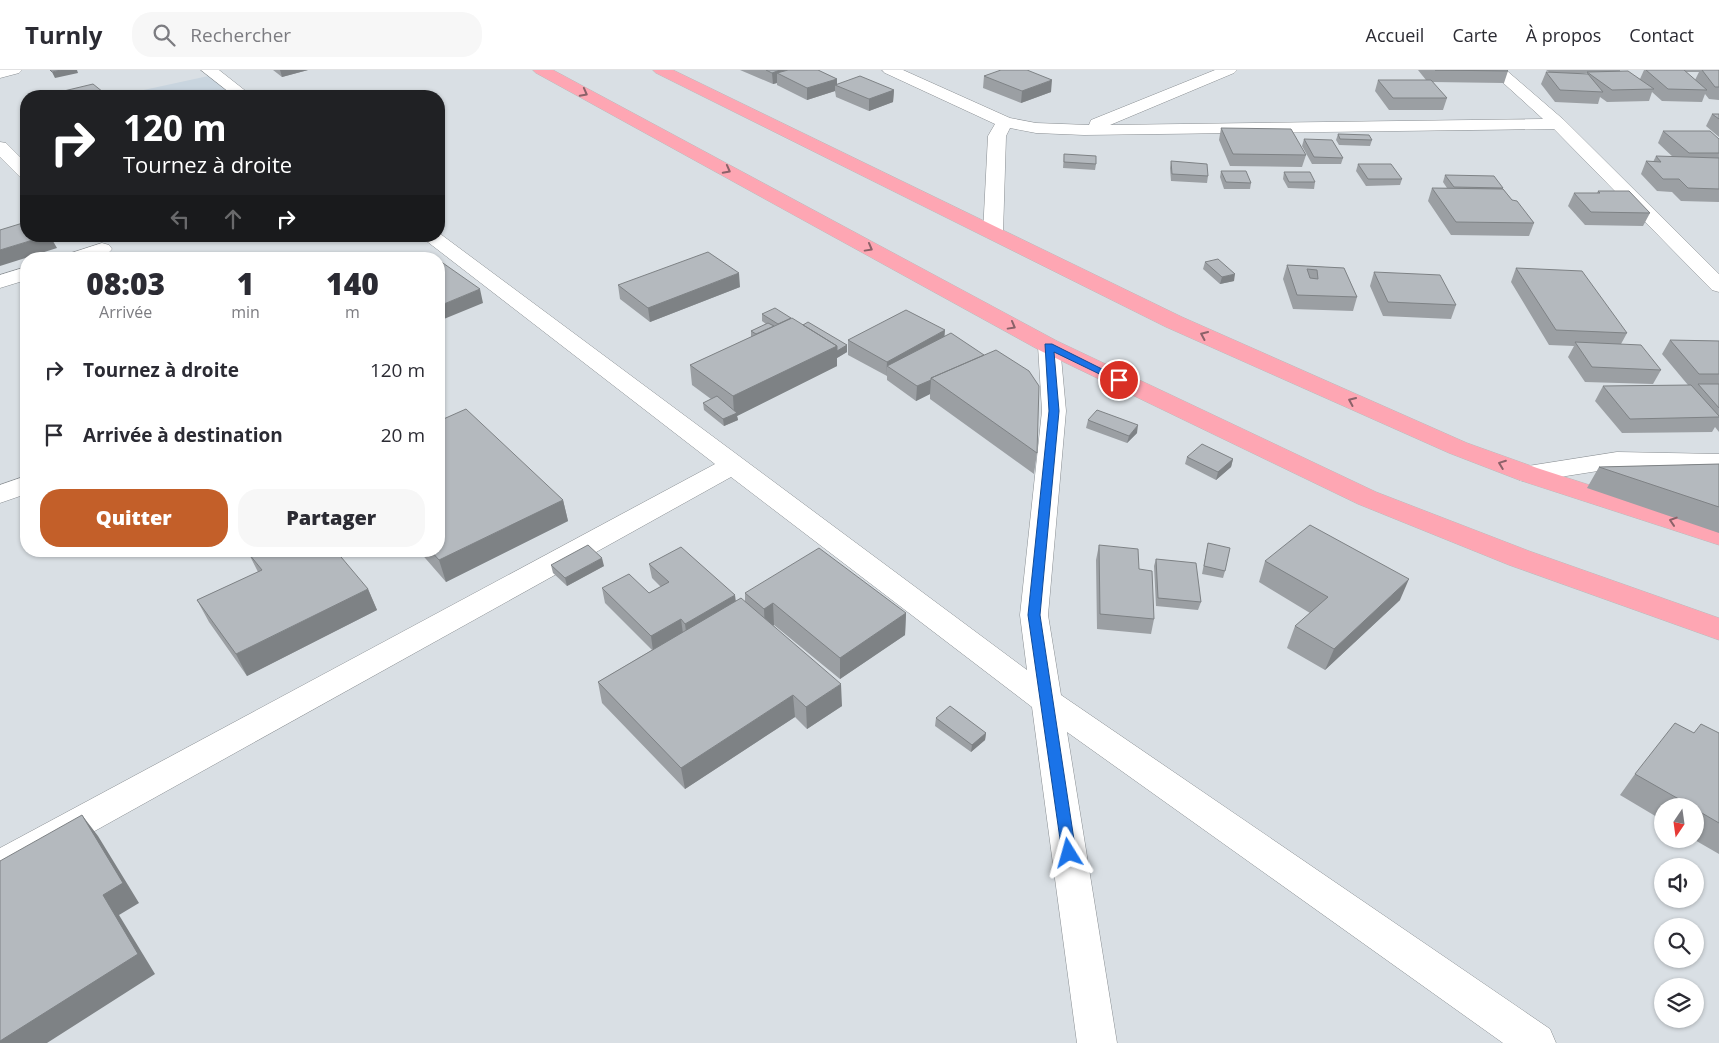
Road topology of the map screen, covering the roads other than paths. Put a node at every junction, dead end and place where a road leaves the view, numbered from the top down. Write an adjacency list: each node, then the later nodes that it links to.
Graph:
1 (14, 70): 8 (street)
2 (209, 70): 9 (street)
3 (541, 70): 20 (highway, one-way to 20)
4 (661, 70): 15 (highway)
5 (890, 70): 10 (street)
6 (1229, 70): 12 (street)
7 (1497, 70): 11 (street)
8 (0, 73)
9 (236, 90)
10 (1006, 122): 12 (street); 15 (street)
11 (1558, 124): 12 (street); 19 (street)
12 (1084, 130)
13 (0, 147): 14 (street)
14 (20, 168)
15 (993, 233): 23 (highway, one-way to 15)
16 (438, 242): 22 (street)
17 (20, 275): 18 (street)
18 (0, 282)
19 (1719, 286)
20 (1049, 346): 27 (highway); 28 (street)
21 (1719, 462): 23 (street)
22 (733, 465): 28 (street); 29 (street)
23 (1528, 474): 26 (highway, one-way to 23)
24 (20, 486): 25 (street)
25 (0, 494)
26 (1719, 536)
27 (1719, 629)
28 (1046, 701): 30 (street); 31 (street)
29 (0, 866)
30 (1097, 1043)
31 (1536, 1043)

